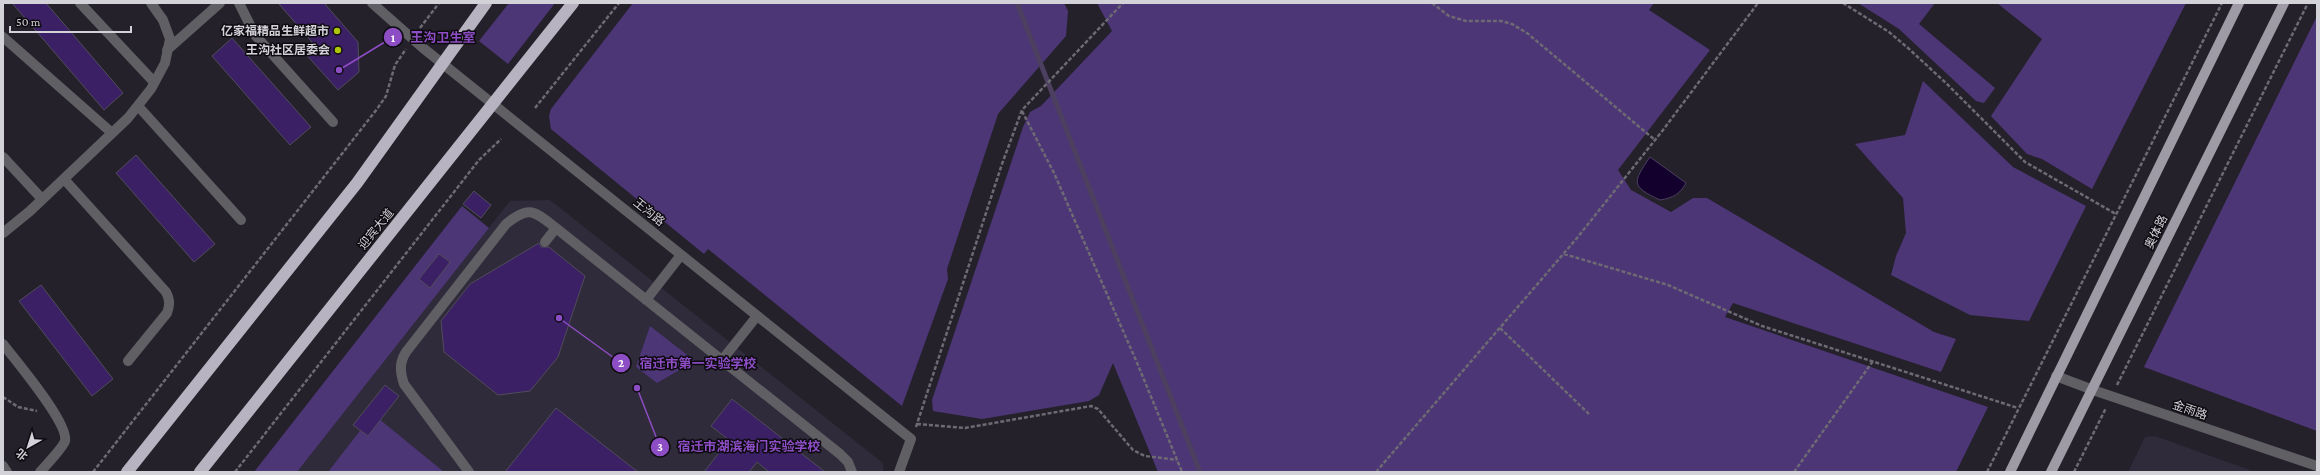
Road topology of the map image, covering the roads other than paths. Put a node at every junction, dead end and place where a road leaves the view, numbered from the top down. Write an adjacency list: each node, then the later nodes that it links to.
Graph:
1 (80, 3): 13 (street)
2 (151, 3): 11 (street)
3 (220, 3): 11 (street)
4 (239, 3): 16 (street)
5 (372, 3): 12 (street, 王沟路)
6 (486, 3): 12 (highway)
7 (573, 3): 14 (highway, 迎宾大道)
8 (2239, 3): 31 (main road, 奥体路)
9 (2284, 3): 32 (main road, 奥体路)
10 (3, 37): 17 (street)
11 (167, 50): 13 (street)
12 (442, 64): 14 (street, 王沟路); 37 (highway)
13 (154, 82): 15 (street)
14 (493, 104): 25 (street, 王沟路); 38 (highway, 迎宾大道)
15 (138, 106): 17 (street); 21 (street)
16 (333, 122)
17 (112, 133): 19 (street)
18 (3, 157): 20 (street)
19 (64, 179): 20 (street); 30 (street)
20 (42, 199): 23 (street)
21 (242, 220)
22 (556, 228): 24 (street); 26 (street); 39 (street)
23 (3, 233)
24 (545, 242)
25 (681, 255): 26 (street); 27 (street, 王沟路)
26 (646, 300): 29 (street)
27 (757, 316): 29 (street); 41 (street, 王沟路)
28 (3, 344): 36 (street)
29 (722, 360): 40 (street)
30 (128, 361)
31 (2056, 376): 32 (street, 金雨路); 42 (main road, 奥体路)
32 (2093, 390): 34 (street, 金雨路); 43 (main road, 奥体路)
33 (3, 466): 35 (street)
34 (2317, 466)
35 (8, 472)
36 (40, 472)
37 (127, 472)
38 (200, 472)
39 (469, 472)
40 (852, 472)
41 (898, 472)
42 (2010, 472)
43 (2051, 472)

